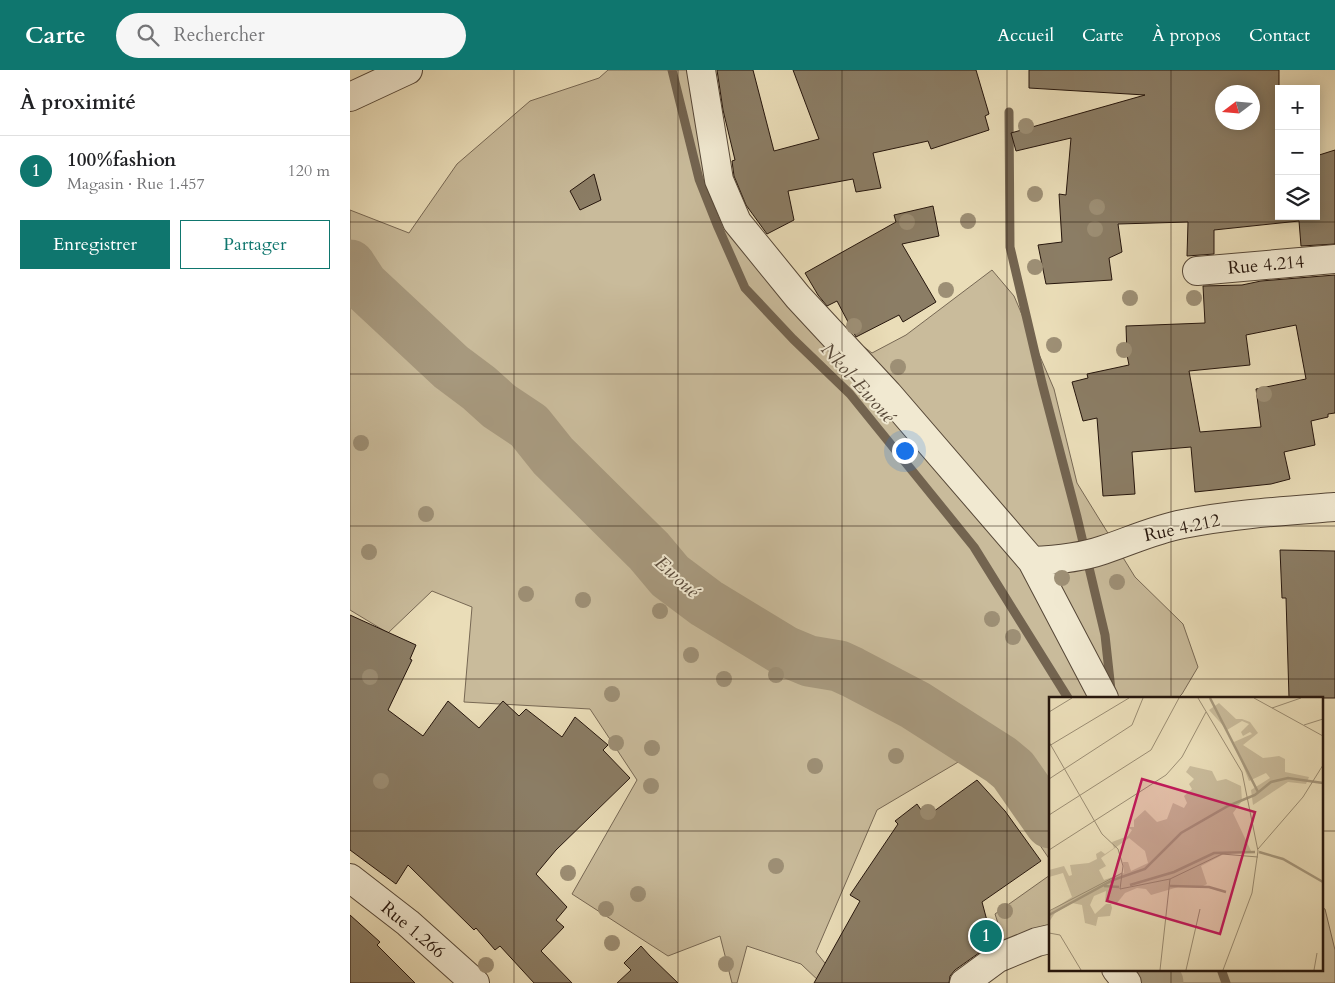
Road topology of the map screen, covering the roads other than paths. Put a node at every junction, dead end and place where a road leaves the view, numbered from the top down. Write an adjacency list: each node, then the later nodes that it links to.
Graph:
1 (408, 70): 3 (street)
2 (701, 70): 7 (street)
3 (350, 97)
4 (1335, 258): 5 (street, Rue 4.214)
5 (1197, 271)
6 (1335, 508): 7 (street, Rue 4.212)
7 (1032, 561): 8 (street)
8 (1103, 697)
9 (350, 878): 12 (street, Rue 1.266)
10 (1049, 939): 13 (street)
11 (1117, 970): 14 (street)
12 (475, 983)
13 (964, 983)
14 (1128, 983)

